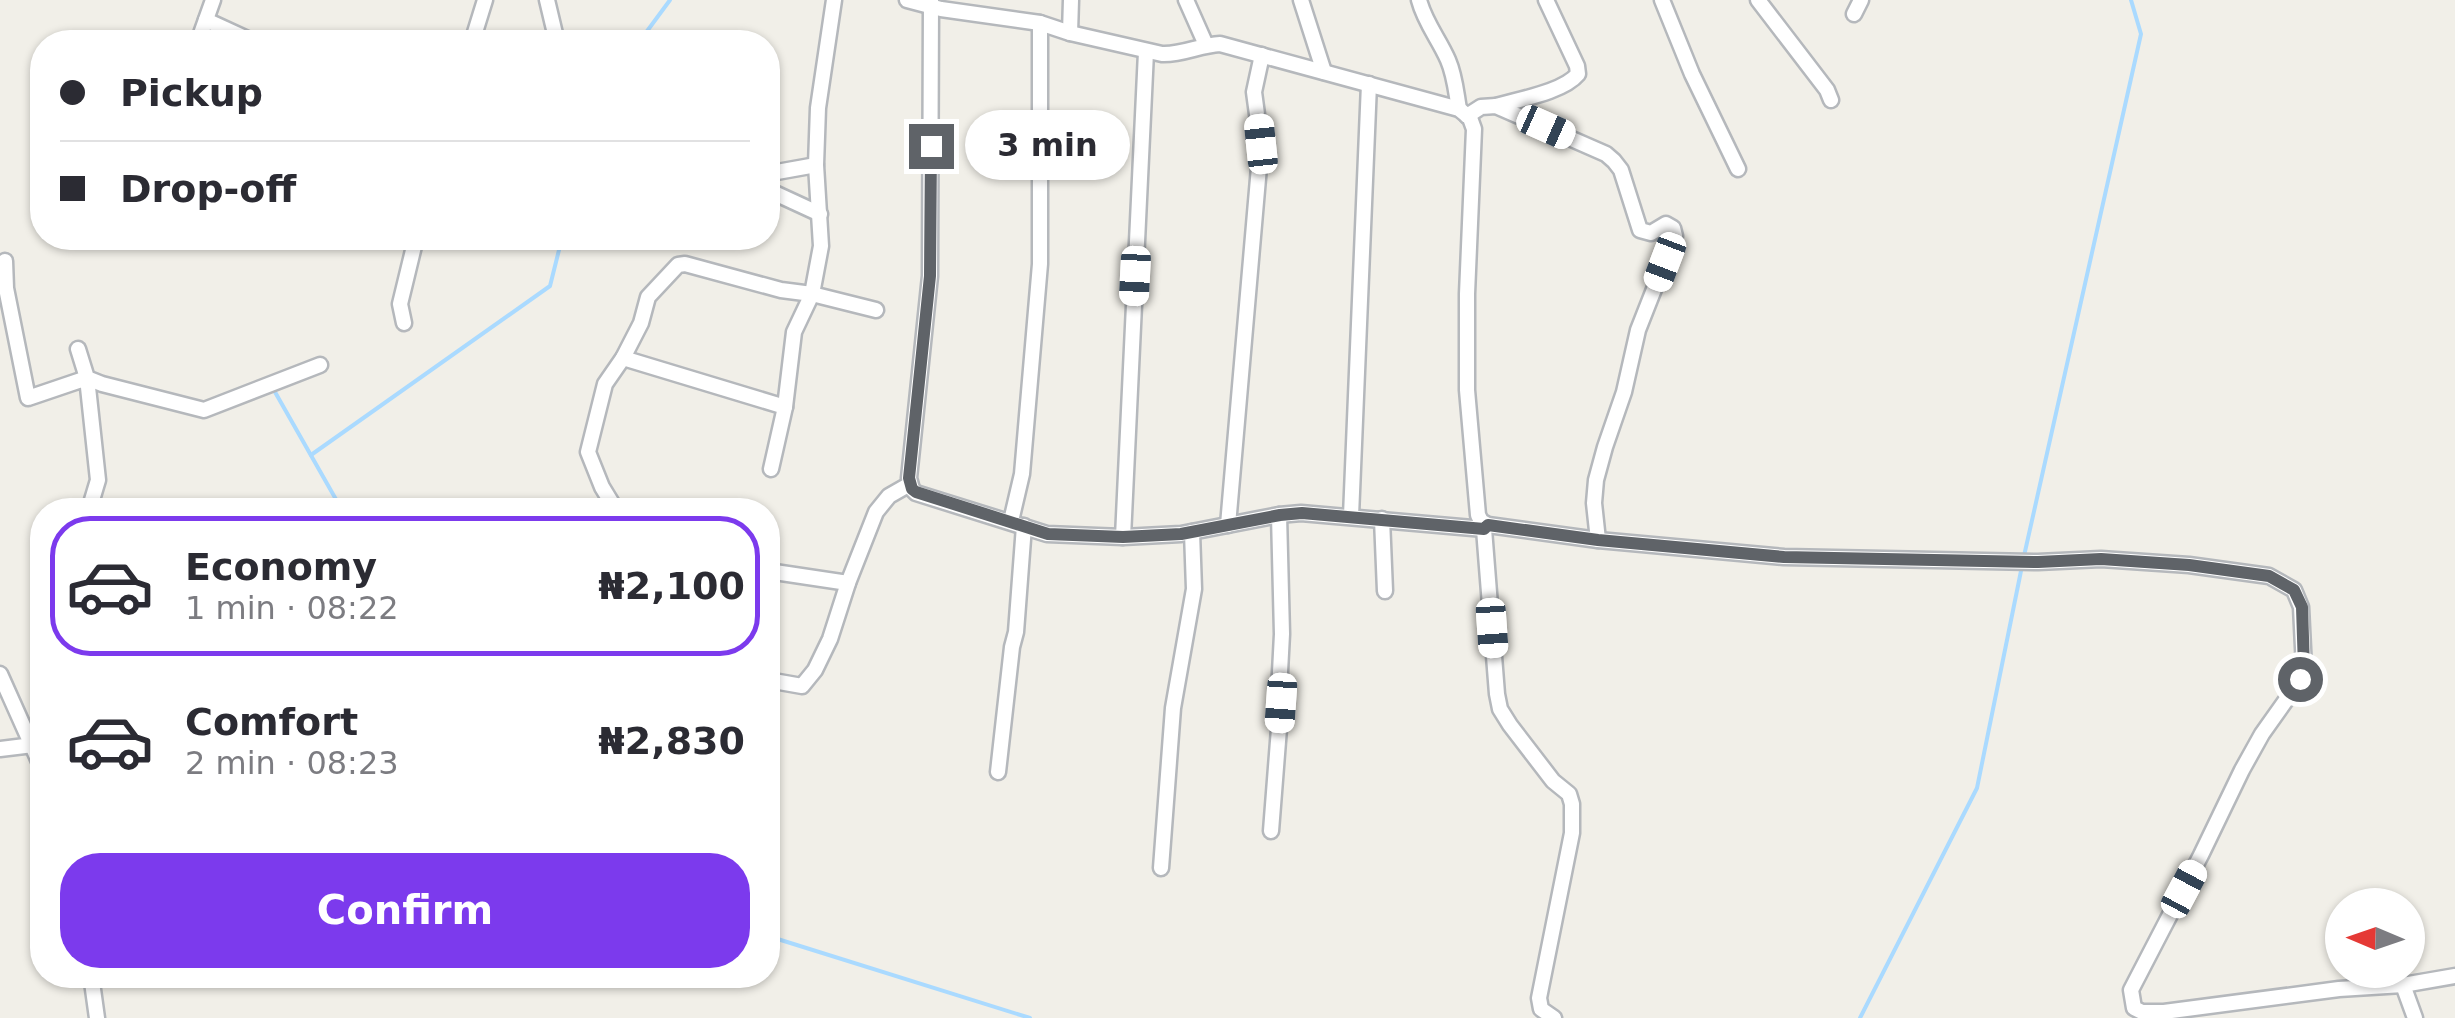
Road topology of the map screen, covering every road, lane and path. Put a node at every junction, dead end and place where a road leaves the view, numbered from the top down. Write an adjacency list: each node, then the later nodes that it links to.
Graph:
1 (213, 0): 14 (street)
2 (485, 0): 18 (street)
3 (546, 0): 19 (street)
4 (834, 0): 29 (street)
5 (907, 0): 13 (street)
6 (1071, 0): 20 (street)
7 (1186, 0): 21 (street)
8 (1301, 0): 24 (street)
9 (1419, 0): 28 (street)
10 (1546, 0): 27 (street)
11 (1662, 0): 30 (street)
12 (1758, 0): 26 (street)
13 (931, 4): 15 (street); 45 (street)
14 (206, 20): 16 (street); 17 (street)
15 (1040, 23): 20 (street); 51 (street)
16 (202, 30)
17 (228, 30)
18 (476, 30)
19 (554, 30)
20 (1070, 33): 22 (street)
21 (1206, 45): 22 (street); 23 (street)
22 (1146, 52): 55 (street)
23 (1262, 55): 24 (street); 52 (street)
24 (1324, 72): 25 (street)
25 (1369, 84): 28 (street); 49 (street)
26 (1831, 100)
27 (1496, 106): 28 (street); 56 (street)
28 (1463, 112): 53 (street)
29 (816, 165): 31 (street); 33 (street)
30 (1738, 169)
31 (780, 171)
32 (780, 196): 33 (street)
33 (820, 214): 36 (street)
34 (413, 250): 38 (street)
35 (5, 262): 42 (street)
36 (812, 294): 37 (street); 40 (street); 43 (street)
37 (876, 310)
38 (404, 323)
39 (78, 349): 42 (street)
40 (623, 358): 43 (street); 47 (street)
41 (320, 365): 42 (street)
42 (87, 378): 46 (street)
43 (785, 406): 44 (street)
44 (771, 469)
45 (910, 484): 51 (street); 58 (street)
46 (93, 498)
47 (609, 498)
48 (1280, 515): 49 (street); 52 (street); 66 (street)
49 (1351, 516): 50 (street)
50 (1382, 519): 53 (street); 59 (street)
51 (1017, 523): 55 (street); 65 (street)
52 (1228, 526): 54 (street)
53 (1486, 527): 56 (street); 74 (street)
54 (1192, 532): 55 (street); 67 (street)
55 (1123, 537)
56 (1598, 540): 71 (street)
57 (780, 573): 58 (street)
58 (848, 583): 61 (street)
59 (1385, 591)
60 (0, 674): 62 (street)
61 (780, 682)
62 (30, 728)
63 (30, 744): 64 (street)
64 (0, 750)
65 (998, 772)
66 (1271, 831)
67 (1161, 868)
68 (2455, 976): 69 (street)
69 (2425, 981)
70 (93, 988): 73 (street)
71 (2355, 988)
72 (2404, 988): 75 (street)
73 (96, 1018)
74 (1554, 1018)
75 (2415, 1018)

